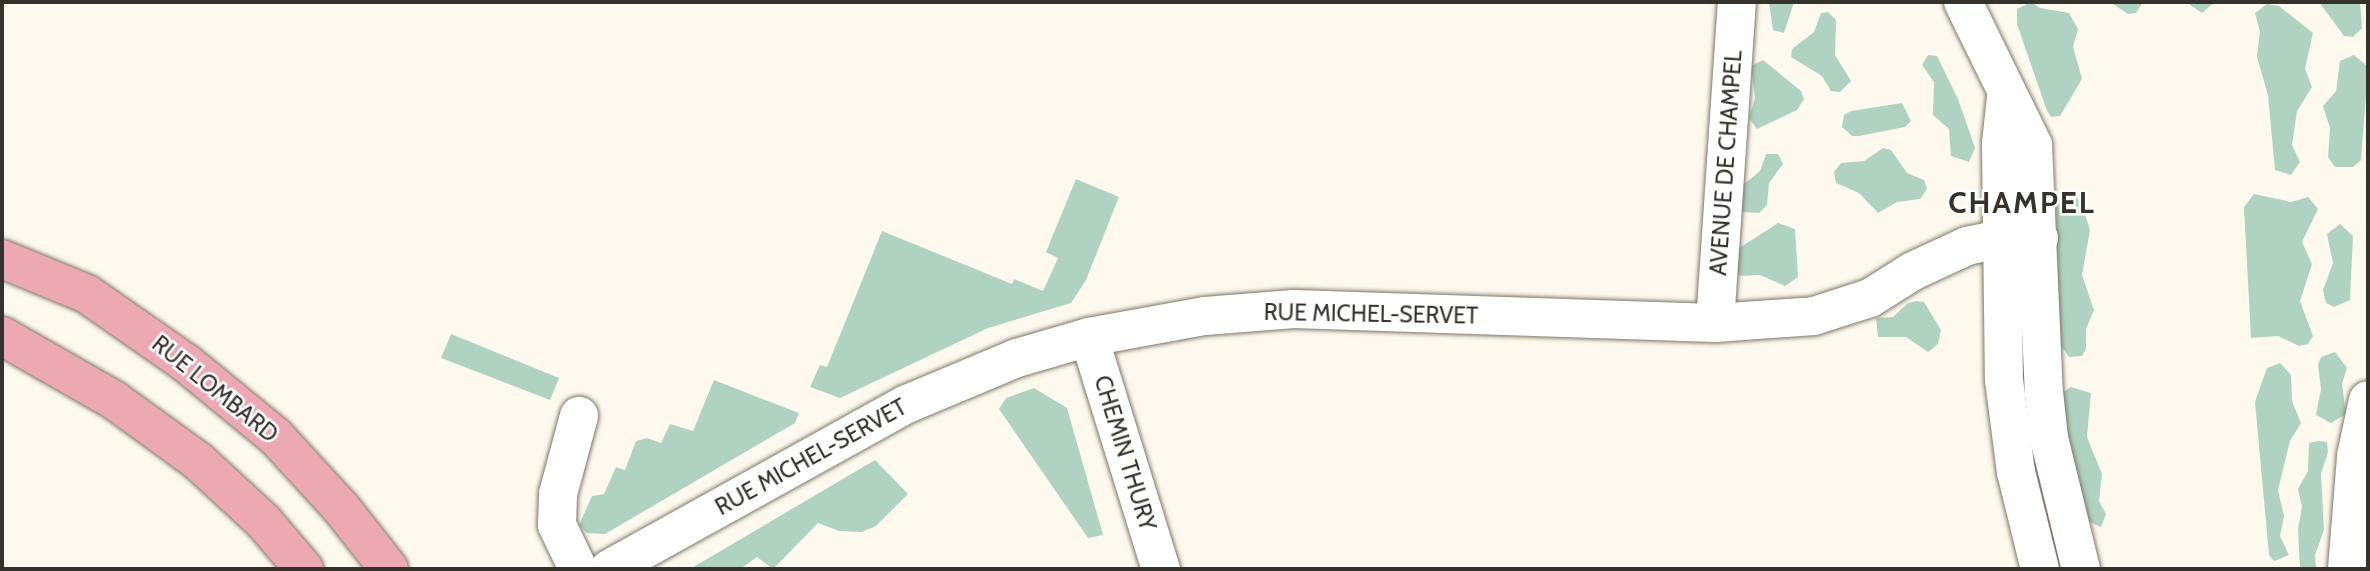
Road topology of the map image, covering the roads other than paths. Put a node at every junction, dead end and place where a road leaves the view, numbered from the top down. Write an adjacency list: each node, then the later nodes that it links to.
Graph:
1 (1737, 2): 5 (street, AVENUE DE CHAMPEL)
2 (1963, 2): 3 (street)
3 (2021, 238): 5 (street, RUE MICHEL-SERVET); 15 (street); 16 (street)
4 (2, 259): 11 (main road, RUE LOMBARD)
5 (1715, 323): 7 (street, RUE MICHEL-SERVET)
6 (2, 336): 10 (main road)
7 (1089, 337): 13 (street, RUE MICHEL-SERVET); 14 (street, CHEMIN THURY)
8 (2368, 400): 17 (street)
9 (579, 416): 12 (street)
10 (291, 564)
11 (388, 569)
12 (578, 569)
13 (609, 569)
14 (1161, 569)
15 (2040, 569)
16 (2081, 569)
17 (2347, 569)

